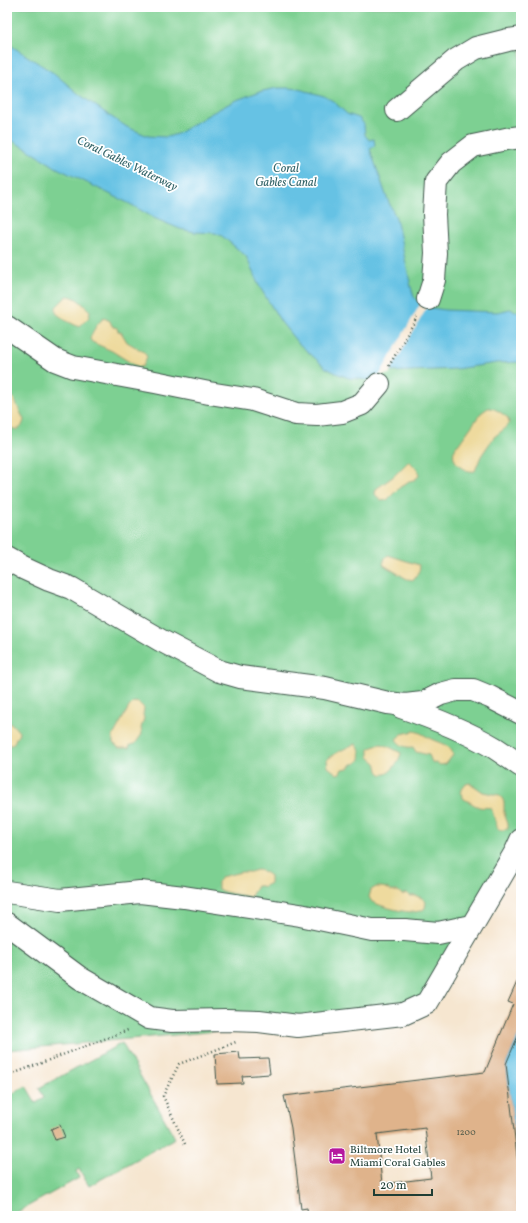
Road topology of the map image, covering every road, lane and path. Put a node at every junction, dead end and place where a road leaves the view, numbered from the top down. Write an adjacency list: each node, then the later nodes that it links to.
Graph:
1 (521, 38): 2 (lane)
2 (397, 110)
3 (521, 138): 4 (lane)
4 (428, 299): 6 (path)
5 (7, 327): 6 (lane)
6 (379, 384)
7 (7, 559): 8 (lane)
8 (388, 703): 9 (lane); 10 (lane)
9 (521, 713)
10 (521, 766)
11 (521, 840): 14 (lane)
12 (7, 892): 14 (lane)
13 (7, 924): 15 (lane)
14 (472, 926): 15 (lane)
15 (155, 1019): 17 (path)
16 (238, 1041): 18 (path)
17 (7, 1076)
18 (185, 1144)

